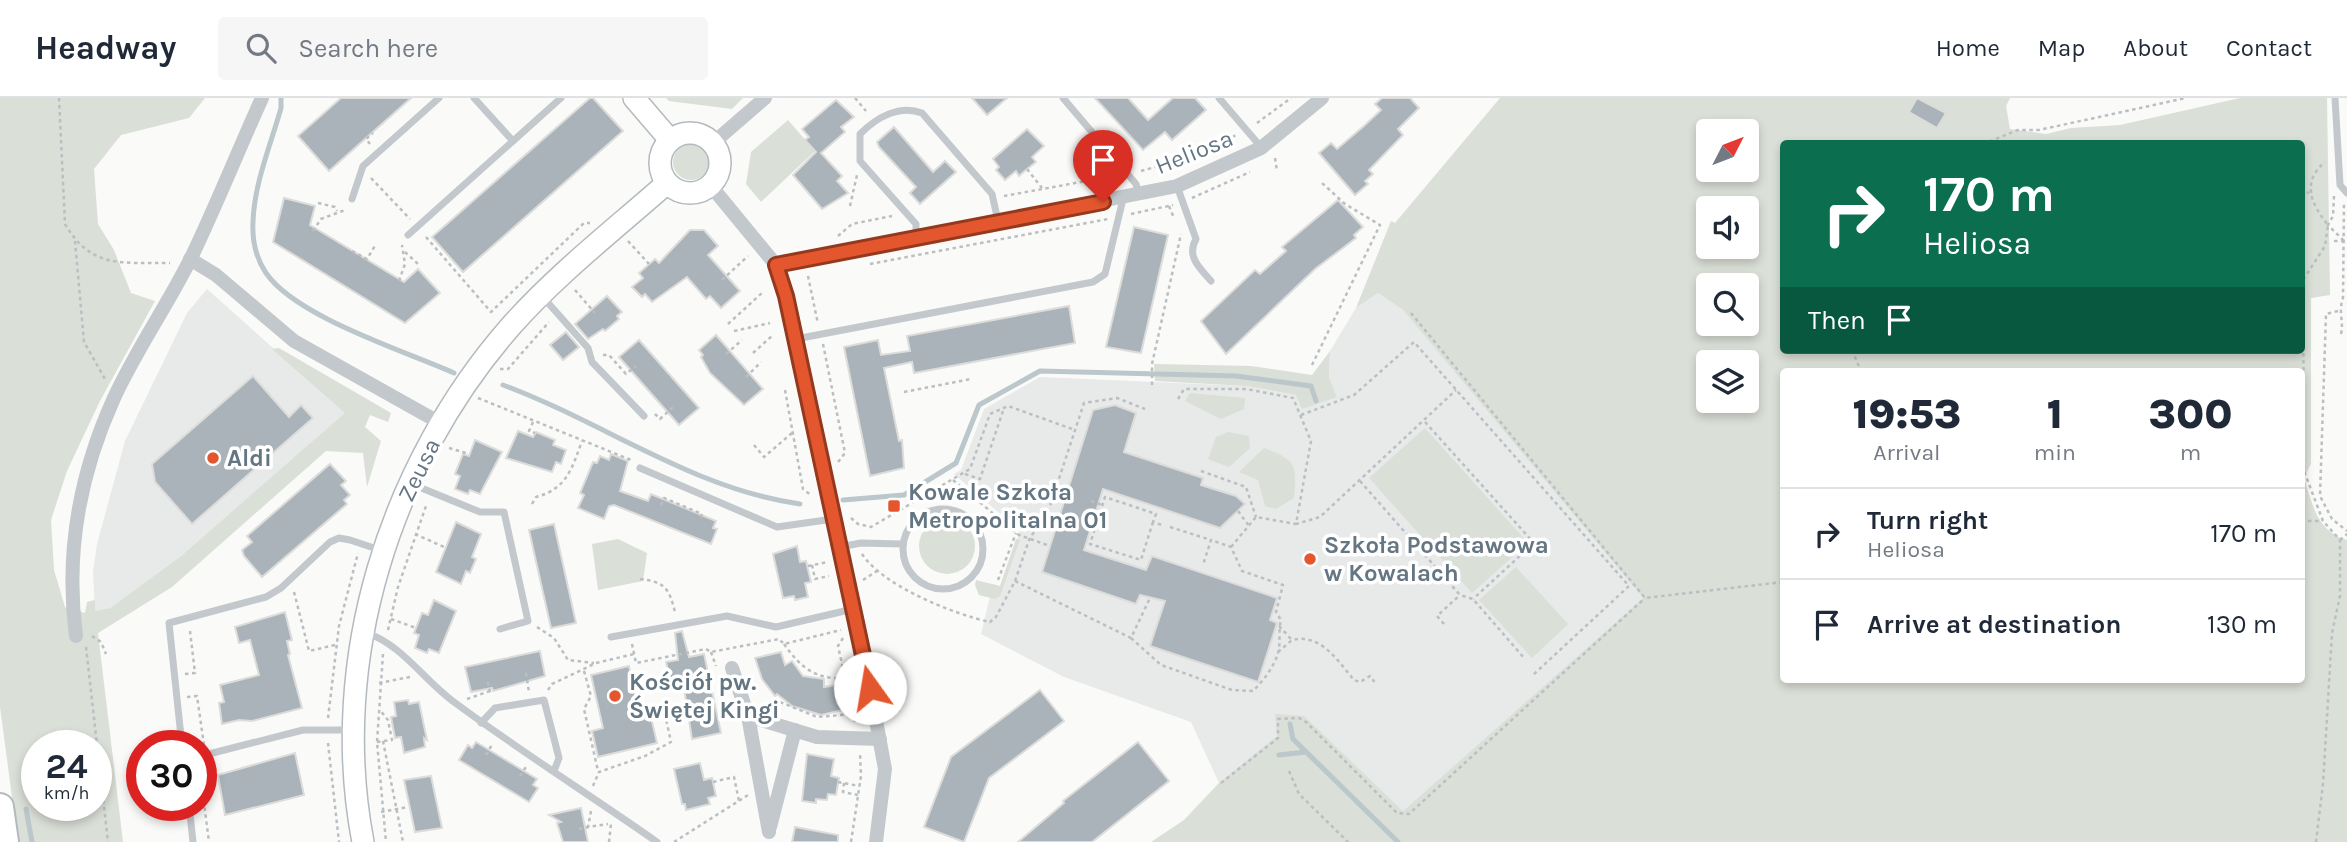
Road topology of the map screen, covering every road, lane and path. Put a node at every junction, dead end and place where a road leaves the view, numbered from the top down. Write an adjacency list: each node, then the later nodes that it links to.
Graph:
1 (59, 98): 56 (path)
2 (262, 98): 62 (street)
3 (439, 98): 38 (lane)
4 (474, 98): 20 (lane)
5 (561, 98): 20 (lane)
6 (634, 98): 18 (street)
7 (765, 98): 21 (street)
8 (855, 98): 15 (path)
9 (1063, 98): 28 (lane)
10 (1219, 98): 16 (lane)
11 (1291, 98): 16 (path)
12 (1322, 98): 23 (street, Heliosa)
13 (2186, 98): 19 (path)
14 (2335, 98): 24 (lane)
15 (874, 120): 25 (lane); 39 (lane)
16 (1246, 130): 23 (lane); 28 (path)
17 (373, 133): 22 (path)
18 (670, 140): 21 (street); 29 (street)
19 (1993, 140)
20 (513, 141): 50 (lane)
21 (713, 143): 31 (street)
22 (372, 146)
23 (1268, 151): 27 (path); 32 (street, Heliosa)
24 (2338, 153): 34 (lane); 35 (path)
25 (860, 161): 42 (path); 46 (lane)
26 (1027, 169): 33 (path)
27 (1277, 171)
28 (1127, 174): 33 (path); 37 (lane)
29 (667, 183): 31 (street); 73 (street, Zeusa)
30 (1322, 183): 92 (path)
31 (711, 186): 65 (street)
32 (1177, 186): 37 (street, Heliosa); 70 (lane)
33 (1042, 188): 39 (path)
34 (2344, 190): 48 (path); 55 (path)
35 (2309, 191): 36 (path); 48 (path)
36 (2305, 194)
37 (1139, 195): 40 (street, Heliosa)
38 (352, 199)
39 (993, 199): 47 (lane)
40 (1123, 199): 47 (street, Heliosa); 83 (lane)
41 (318, 203): 45 (path)
42 (850, 206)
43 (1169, 206): 96 (path)
44 (349, 210): 45 (path)
45 (337, 211): 49 (path)
46 (906, 213): 51 (lane); 53 (path)
47 (998, 221): 51 (street, Heliosa)
48 (2328, 225): 55 (path); 67 (path)
49 (313, 230)
50 (408, 234)
51 (916, 236): 65 (street, Heliosa)
52 (626, 238): 63 (path)
53 (835, 240)
54 (2334, 240): 55 (path)
55 (2345, 241): 74 (path)
56 (75, 242): 62 (path); 100 (path)
57 (401, 242): 60 (path)
58 (376, 244): 59 (path)
59 (352, 251)
60 (405, 251): 64 (path); 69 (path)
61 (751, 253): 68 (path)
62 (190, 259): 100 (street); 109 (street)
63 (649, 264)
64 (419, 265)
65 (776, 265): 86 (street)
66 (808, 275): 83 (path)
67 (2305, 278)
68 (722, 280)
69 (399, 281)
70 (1211, 281)
71 (570, 285): 78 (path)
72 (763, 292): 81 (path)
73 (541, 296): 106 (lane); 109 (street, Zeusa)
74 (2345, 297): 77 (path)
75 (485, 304): 76 (path)
76 (490, 310)
77 (2338, 311): 84 (path); 143 (path)
78 (595, 313)
79 (1411, 313): 169 (path)
80 (770, 323): 82 (path)
81 (728, 324)
82 (734, 331)
83 (821, 334): 86 (lane); 118 (path)
84 (2341, 334)
85 (773, 335): 89 (path)
86 (796, 339): 131 (street)
87 (742, 340): 90 (path)
88 (2305, 346): 93 (path)
89 (753, 353)
90 (726, 354)
91 (761, 362): 94 (path)
92 (1312, 365)
93 (2304, 368)
94 (746, 377)
95 (971, 379): 98 (path)
96 (1152, 383)
97 (1456, 390): 105 (path); 107 (path); 200 (path)
98 (904, 393)
99 (471, 396): 108 (path)
100 (114, 397): 183 (street)
101 (1178, 399): 105 (path)
102 (673, 407): 106 (path)
103 (1003, 408): 110 (path); 120 (path); 120 (path)
104 (1144, 409): 110 (path)
105 (1301, 415): 138 (path)
106 (644, 416)
107 (1425, 421): 123 (path); 168 (path)
108 (533, 422): 111 (path); 113 (path)
109 (442, 424): 124 (street, Zeusa)
110 (1075, 430): 145 (path)
111 (535, 433)
112 (793, 433): 114 (path)
113 (583, 440): 117 (path); 127 (path)
114 (754, 445)
115 (443, 446): 116 (path)
116 (469, 454)
117 (640, 468): 131 (lane)
118 (833, 469)
119 (1201, 471): 132 (path)
120 (964, 474): 122 (path)
121 (2305, 474): 135 (path)
122 (952, 480): 137 (path); 142 (path)
123 (1360, 481): 138 (path); 165 (path)
124 (411, 483): 154 (street, Zeusa); 172 (lane)
125 (1091, 501): 129 (path)
126 (427, 504): 144 (path)
127 (532, 504)
128 (661, 505): 133 (path)
129 (1102, 505): 136 (path); 136 (path)
130 (1238, 511): 140 (path)
131 (838, 515): 137 (path); 153 (street)
132 (1256, 517): 138 (path); 140 (path)
133 (700, 520)
134 (2305, 521): 135 (path)
135 (2323, 521): 147 (path)
136 (1153, 522): 139 (path)
137 (858, 524): 148 (path)
138 (1296, 524)
139 (1162, 525)
140 (1249, 526): 152 (path)
141 (1170, 527): 146 (path)
142 (1016, 533): 145 (path); 161 (path)
143 (2347, 533): 147 (path)
144 (415, 534): 151 (path); 171 (path)
145 (1029, 540): 150 (path); 162 (path)
146 (1211, 540): 152 (path); 157 (path)
147 (2340, 540): 263 (path)
148 (861, 543): 149 (lane); 153 (lane); 158 (path)
149 (902, 544): 149 (lane)
150 (1050, 546)
151 (444, 547)
152 (1231, 547): 176 (path)
153 (839, 548): 170 (street)
154 (384, 552): 181 (street, Zeusa); 216 (lane)
155 (357, 556): 188 (path)
156 (832, 561): 159 (path)
157 (1203, 565)
158 (877, 571): 162 (path); 164 (path)
159 (835, 575)
160 (640, 579): 174 (path)
161 (998, 580)
162 (1014, 581): 185 (path)
163 (1780, 582): 169 (path)
164 (858, 583)
165 (1460, 595): 168 (path); 173 (path)
166 (284, 596): 188 (path)
167 (1150, 598): 185 (path)
168 (1473, 598): 193 (path)
169 (1645, 598): 235 (path)
170 (853, 609): 174 (lane); 221 (street)
171 (391, 619): 177 (path); 178 (path)
172 (528, 621): 179 (lane); 194 (path)
173 (1444, 624)
174 (678, 625): 182 (lane)
175 (189, 626): 199 (path)
176 (1279, 626): 186 (path); 190 (path)
177 (388, 628)
178 (416, 628)
179 (500, 629)
180 (847, 629): 187 (path)
181 (363, 632): 198 (lane); 218 (street, Zeusa)
182 (630, 634): 184 (lane); 192 (path)
183 (83, 635): 191 (path); 252 (path)
184 (611, 637)
185 (1130, 638): 190 (path)
186 (1292, 640): 190 (path); 203 (path)
187 (784, 644): 192 (path); 201 (path)
188 (336, 645): 214 (path)
189 (384, 648): 202 (path)
190 (1278, 652)
191 (106, 654)
192 (634, 654): 194 (path)
193 (1525, 659)
194 (597, 663): 196 (path)
195 (733, 668): 213 (street)
196 (584, 671): 206 (path); 230 (path)
197 (526, 673): 207 (path)
198 (422, 674): 202 (path); 210 (lane)
199 (182, 675)
200 (1533, 675)
201 (845, 678)
202 (379, 683): 211 (path)
203 (1377, 684)
204 (184, 687): 217 (path)
205 (490, 691): 210 (path)
206 (544, 700): 207 (lane); 228 (lane)
207 (531, 702): 215 (lane)
208 (773, 703): 212 (path)
209 (663, 705): 230 (path)
210 (458, 706): 215 (lane)
211 (378, 709): 223 (path); 224 (path)
212 (853, 713)
213 (748, 716): 219 (street); 237 (street)
214 (327, 721)
215 (481, 723): 228 (lane)
216 (181, 730)
217 (201, 730)
218 (354, 730): 225 (lane); 256 (street, Zeusa)
219 (795, 730): 221 (street); 237 (street)
220 (327, 738): 255 (path)
221 (880, 739): 261 (street)
222 (495, 740): 226 (path)
223 (383, 741): 224 (path); 244 (path)
224 (377, 742): 245 (path)
225 (217, 752)
226 (486, 755)
227 (528, 764): 231 (path)
228 (554, 771): 238 (lane)
229 (1289, 771): 262 (path)
230 (598, 772): 238 (path)
231 (520, 776)
232 (713, 782): 240 (path)
233 (838, 782): 234 (path)
234 (844, 783): 236 (path); 239 (path)
235 (1220, 783)
236 (860, 786)
237 (761, 788): 240 (path)
238 (590, 795): 259 (lane)
239 (859, 795)
240 (739, 801): 260 (path)
241 (591, 806): 249 (path)
242 (0, 807): 251 (highway)
243 (408, 807): 244 (path)
244 (396, 809): 245 (path); 258 (path)
245 (381, 812): 257 (path)
246 (191, 821): 253 (lane)
247 (206, 821): 254 (path)
248 (611, 823): 249 (path)
249 (589, 827): 250 (path)
250 (579, 829)
251 (5, 842)
252 (108, 842)
253 (193, 842)
254 (209, 842)
255 (340, 842)
256 (363, 842)
257 (386, 842)
258 (402, 842)
259 (657, 842)
260 (674, 842)
261 (876, 842)
262 (1348, 842)
263 (2315, 842)

